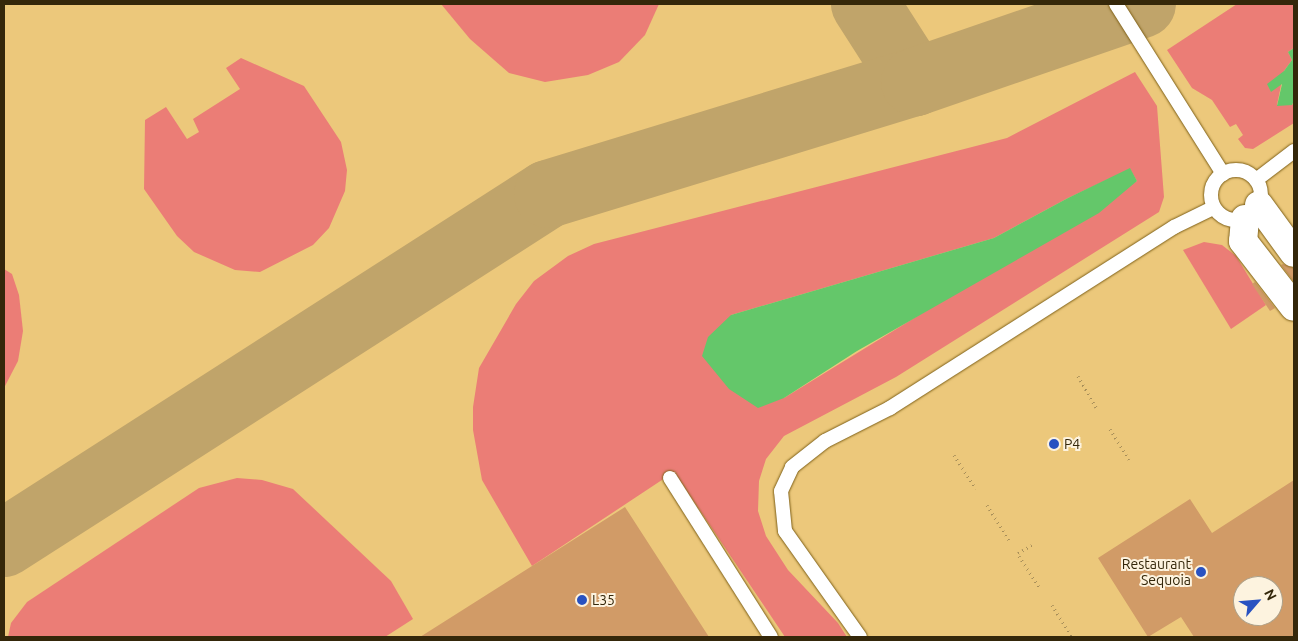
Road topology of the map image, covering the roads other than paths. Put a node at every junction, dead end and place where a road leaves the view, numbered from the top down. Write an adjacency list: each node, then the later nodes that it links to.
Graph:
1 (1116, 4): 3 (lane)
2 (1294, 151): 4 (lane)
3 (1223, 174): 4 (lane); 5 (lane)
4 (1253, 201): 5 (lane); 6 (street); 7 (street)
5 (1213, 208): 10 (lane)
6 (1294, 253)
7 (1292, 303)
8 (670, 478): 9 (lane)
9 (771, 637)
10 (860, 637)

